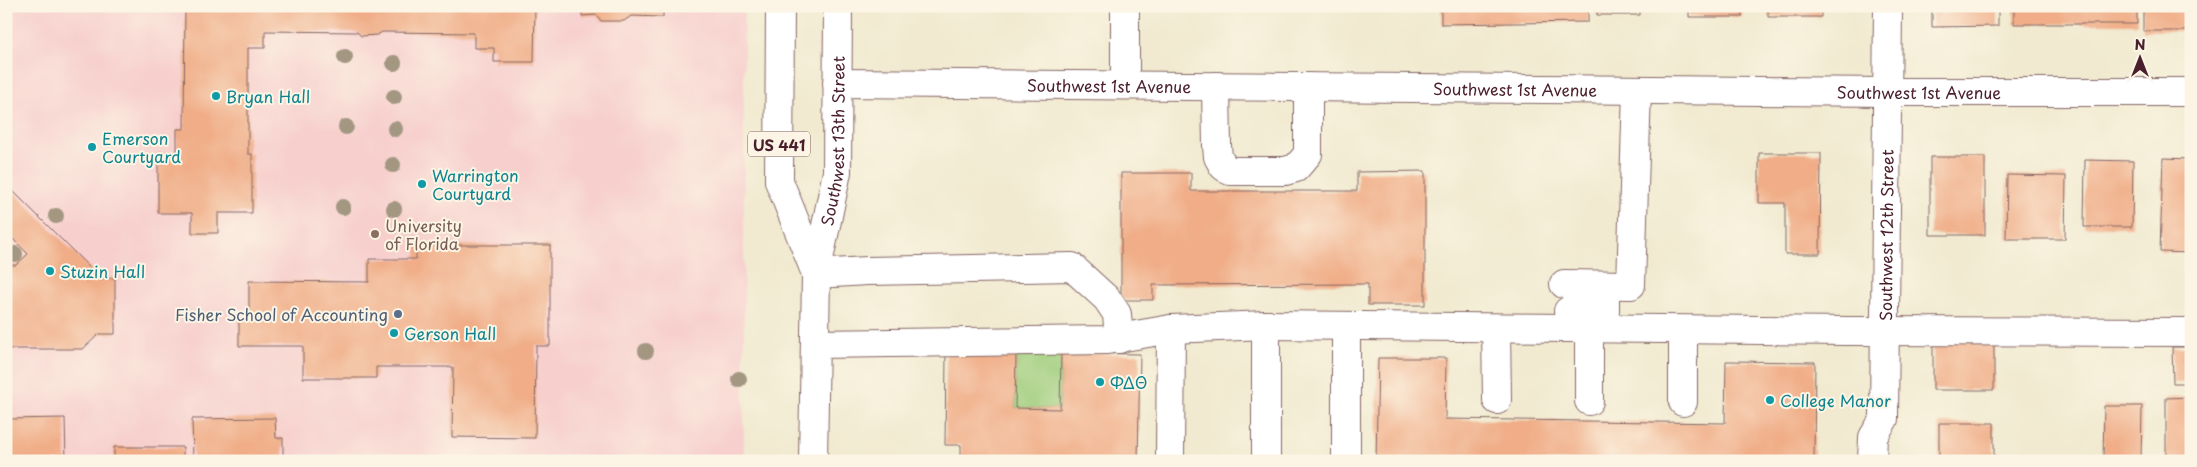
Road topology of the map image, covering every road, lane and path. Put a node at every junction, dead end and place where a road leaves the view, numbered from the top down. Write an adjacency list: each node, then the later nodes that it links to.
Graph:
1 (780, 6): 12 (street, Southwest 13th Street / US 441)
2 (838, 6): 5 (street, Southwest 13th Street / US 441)
3 (1125, 6): 6 (street)
4 (1888, 6): 10 (street, Southwest 12th Street)
5 (837, 83): 6 (street, Southwest 1st Avenue); 12 (street, Southwest 13th Street / US 441)
6 (1124, 85): 7 (street, Southwest 1st Avenue)
7 (1216, 86): 8 (street, Southwest 1st Avenue); 8 (street)
8 (1308, 87): 9 (street, Southwest 1st Avenue)
9 (1637, 90): 10 (street, Southwest 1st Avenue); 14 (street)
10 (1888, 92): 11 (street, Southwest 1st Avenue); 22 (street, Southwest 12th Street)
11 (2191, 92)
12 (816, 274): 24 (street); 25 (street, Southwest 13th Street / US 441)
13 (1564, 284): 14 (street)
14 (1605, 285): 15 (street)
15 (1473, 309)
16 (1266, 325): 17 (street); 19 (street); 31 (street)
17 (1346, 326): 18 (street); 32 (street)
18 (1496, 328): 20 (street); 26 (street)
19 (1171, 329): 24 (street); 29 (street)
20 (1588, 329): 21 (street); 27 (street)
21 (1683, 330): 22 (street); 28 (street)
22 (1886, 331): 23 (street); 33 (street, Southwest 12th Street)
23 (2191, 332)
24 (1119, 339): 25 (street)
25 (814, 344): 30 (street, Southwest 13th Street / US 441)
26 (1497, 400)
27 (1588, 401)
28 (1683, 402)
29 (1170, 458)
30 (813, 461)
31 (1266, 461)
32 (1346, 461)
33 (1872, 461)

